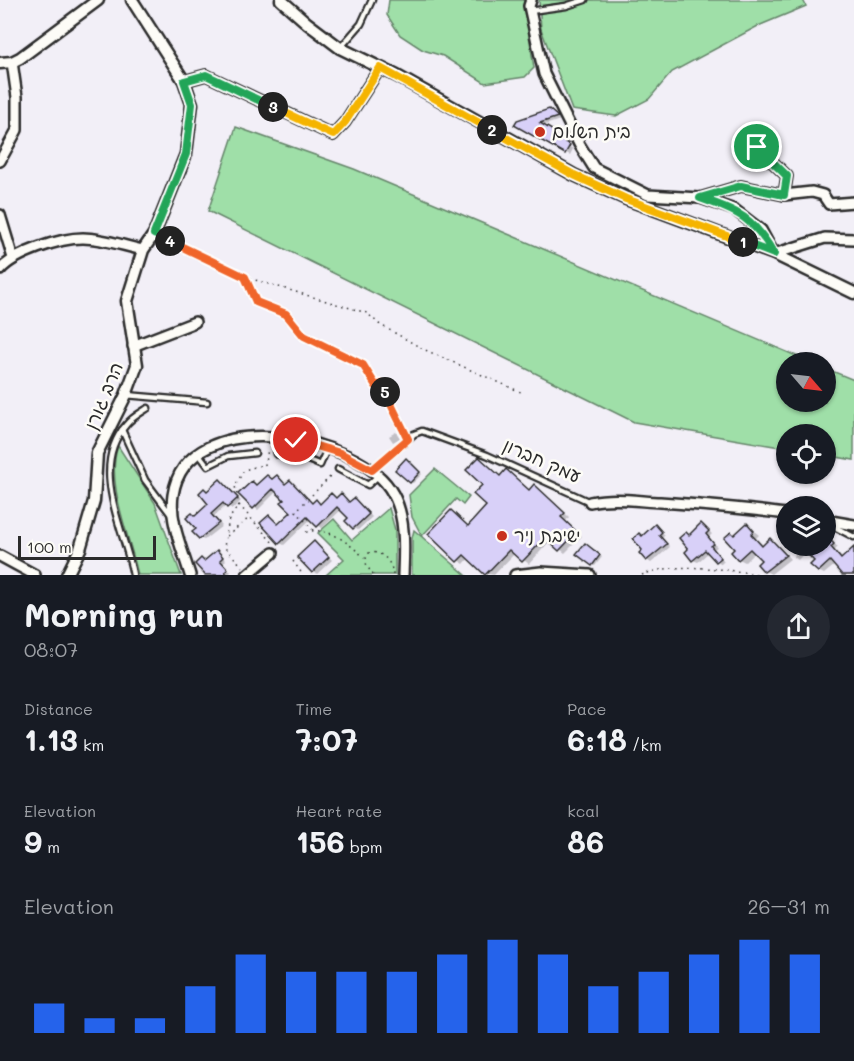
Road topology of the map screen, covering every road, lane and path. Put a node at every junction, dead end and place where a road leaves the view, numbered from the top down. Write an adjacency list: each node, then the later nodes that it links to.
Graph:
1 (98, 0): 9 (street)
2 (132, 0): 12 (street, הרב גורן)
3 (281, 0): 8 (street)
4 (372, 0): 8 (lane)
5 (531, 0): 7 (street)
6 (585, 0): 7 (lane)
7 (530, 11): 16 (street)
8 (340, 48): 11 (street)
9 (12, 62): 10 (street); 14 (street)
10 (0, 63)
11 (380, 68): 12 (street); 22 (street)
12 (184, 81): 19 (street, הרב גורן)
13 (738, 147): 15 (street)
14 (0, 161)
15 (784, 195): 16 (street); 17 (street)
16 (700, 198): 22 (street)
17 (854, 202)
18 (0, 215): 23 (street)
19 (154, 234): 21 (street, הרב גורן); 25 (path)
20 (854, 239): 22 (street)
21 (143, 250): 23 (street); 28 (street, הרב גורן)
22 (774, 254): 26 (street)
23 (13, 258): 24 (street)
24 (0, 270)
25 (245, 277): 29 (path); 35 (path)
26 (854, 293)
27 (195, 322): 28 (street)
28 (133, 346): 30 (street, הרב גורן)
29 (523, 393)
30 (126, 395): 31 (lane); 60 (street, הרב גורן)
31 (207, 402)
32 (148, 408): 33 (lane)
33 (122, 430): 46 (lane); 61 (lane)
34 (269, 437): 36 (street); 37 (street); 43 (path)
35 (408, 439): 41 (lane); 42 (lane, עמק חברון)
36 (327, 448): 39 (lane); 41 (street)
37 (198, 452): 38 (lane); 46 (street)
38 (255, 453)
39 (276, 454)
40 (338, 469): 41 (lane); 50 (path)
41 (375, 473): 66 (street)
42 (590, 502): 44 (street, עמק חברון)
43 (239, 505): 45 (path); 52 (path)
44 (776, 513)
45 (249, 517): 52 (path); 54 (path)
46 (174, 518): 62 (street)
47 (836, 523): 48 (street)
48 (854, 525)
49 (836, 527): 53 (lane)
50 (313, 530): 51 (path); 56 (path)
51 (306, 532)
52 (225, 537): 58 (path)
53 (854, 537)
54 (276, 551): 58 (street)
55 (0, 556): 59 (street)
56 (365, 558): 64 (path); 65 (path)
57 (293, 561): 63 (path)
58 (248, 574)
59 (35, 575)
60 (67, 575)
61 (133, 575)
62 (190, 575)
63 (303, 575)
64 (373, 575)
65 (393, 575)
66 (403, 575)
67 (515, 575): 68 (street)
68 (590, 575)
69 (642, 575): 70 (path)
70 (764, 575)

